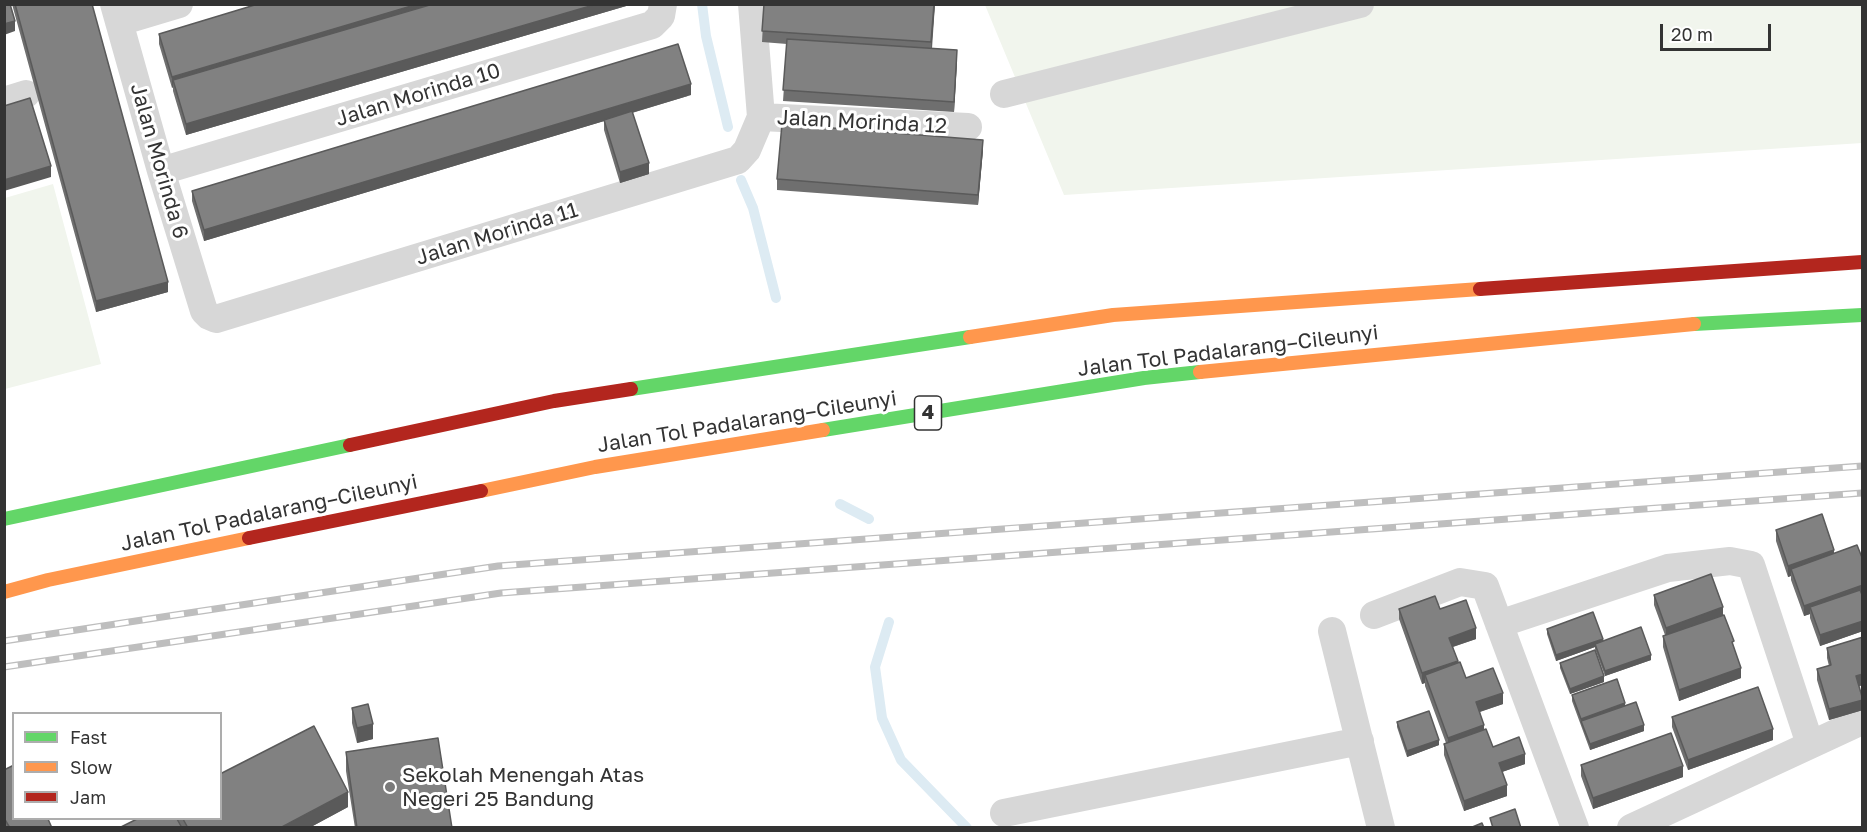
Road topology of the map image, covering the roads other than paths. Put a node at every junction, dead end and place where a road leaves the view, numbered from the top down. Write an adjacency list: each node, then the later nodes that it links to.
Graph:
1 (179, 4): 5 (street)
2 (663, 4): 9 (street, Jalan Morinda 10)
3 (752, 4): 7 (street, Jalan Morinda 12)
4 (1360, 4): 6 (street)
5 (117, 13): 9 (street, Jalan Morinda 6)
6 (1004, 94)
7 (761, 117): 8 (street, Jalan Morinda 12); 12 (street, Jalan Morinda 11)
8 (968, 127)
9 (161, 171): 12 (street, Jalan Morinda 6)
10 (1863, 262): 13 (highway, Jalan Tol Padalarang–Cileunyi)
11 (1863, 315): 14 (highway, Jalan Tol Padalarang–Cileunyi / 4)
12 (209, 316)
13 (4, 519)
14 (4, 592)
15 (1374, 615): 16 (street)
16 (1499, 624): 20 (street); 23 (street)
17 (1332, 631): 19 (street)
18 (1863, 721): 20 (street)
19 (1360, 741): 21 (street); 22 (street)
20 (1810, 744): 24 (street)
21 (1004, 813)
22 (1381, 828)
23 (1575, 828)
24 (1632, 828)

